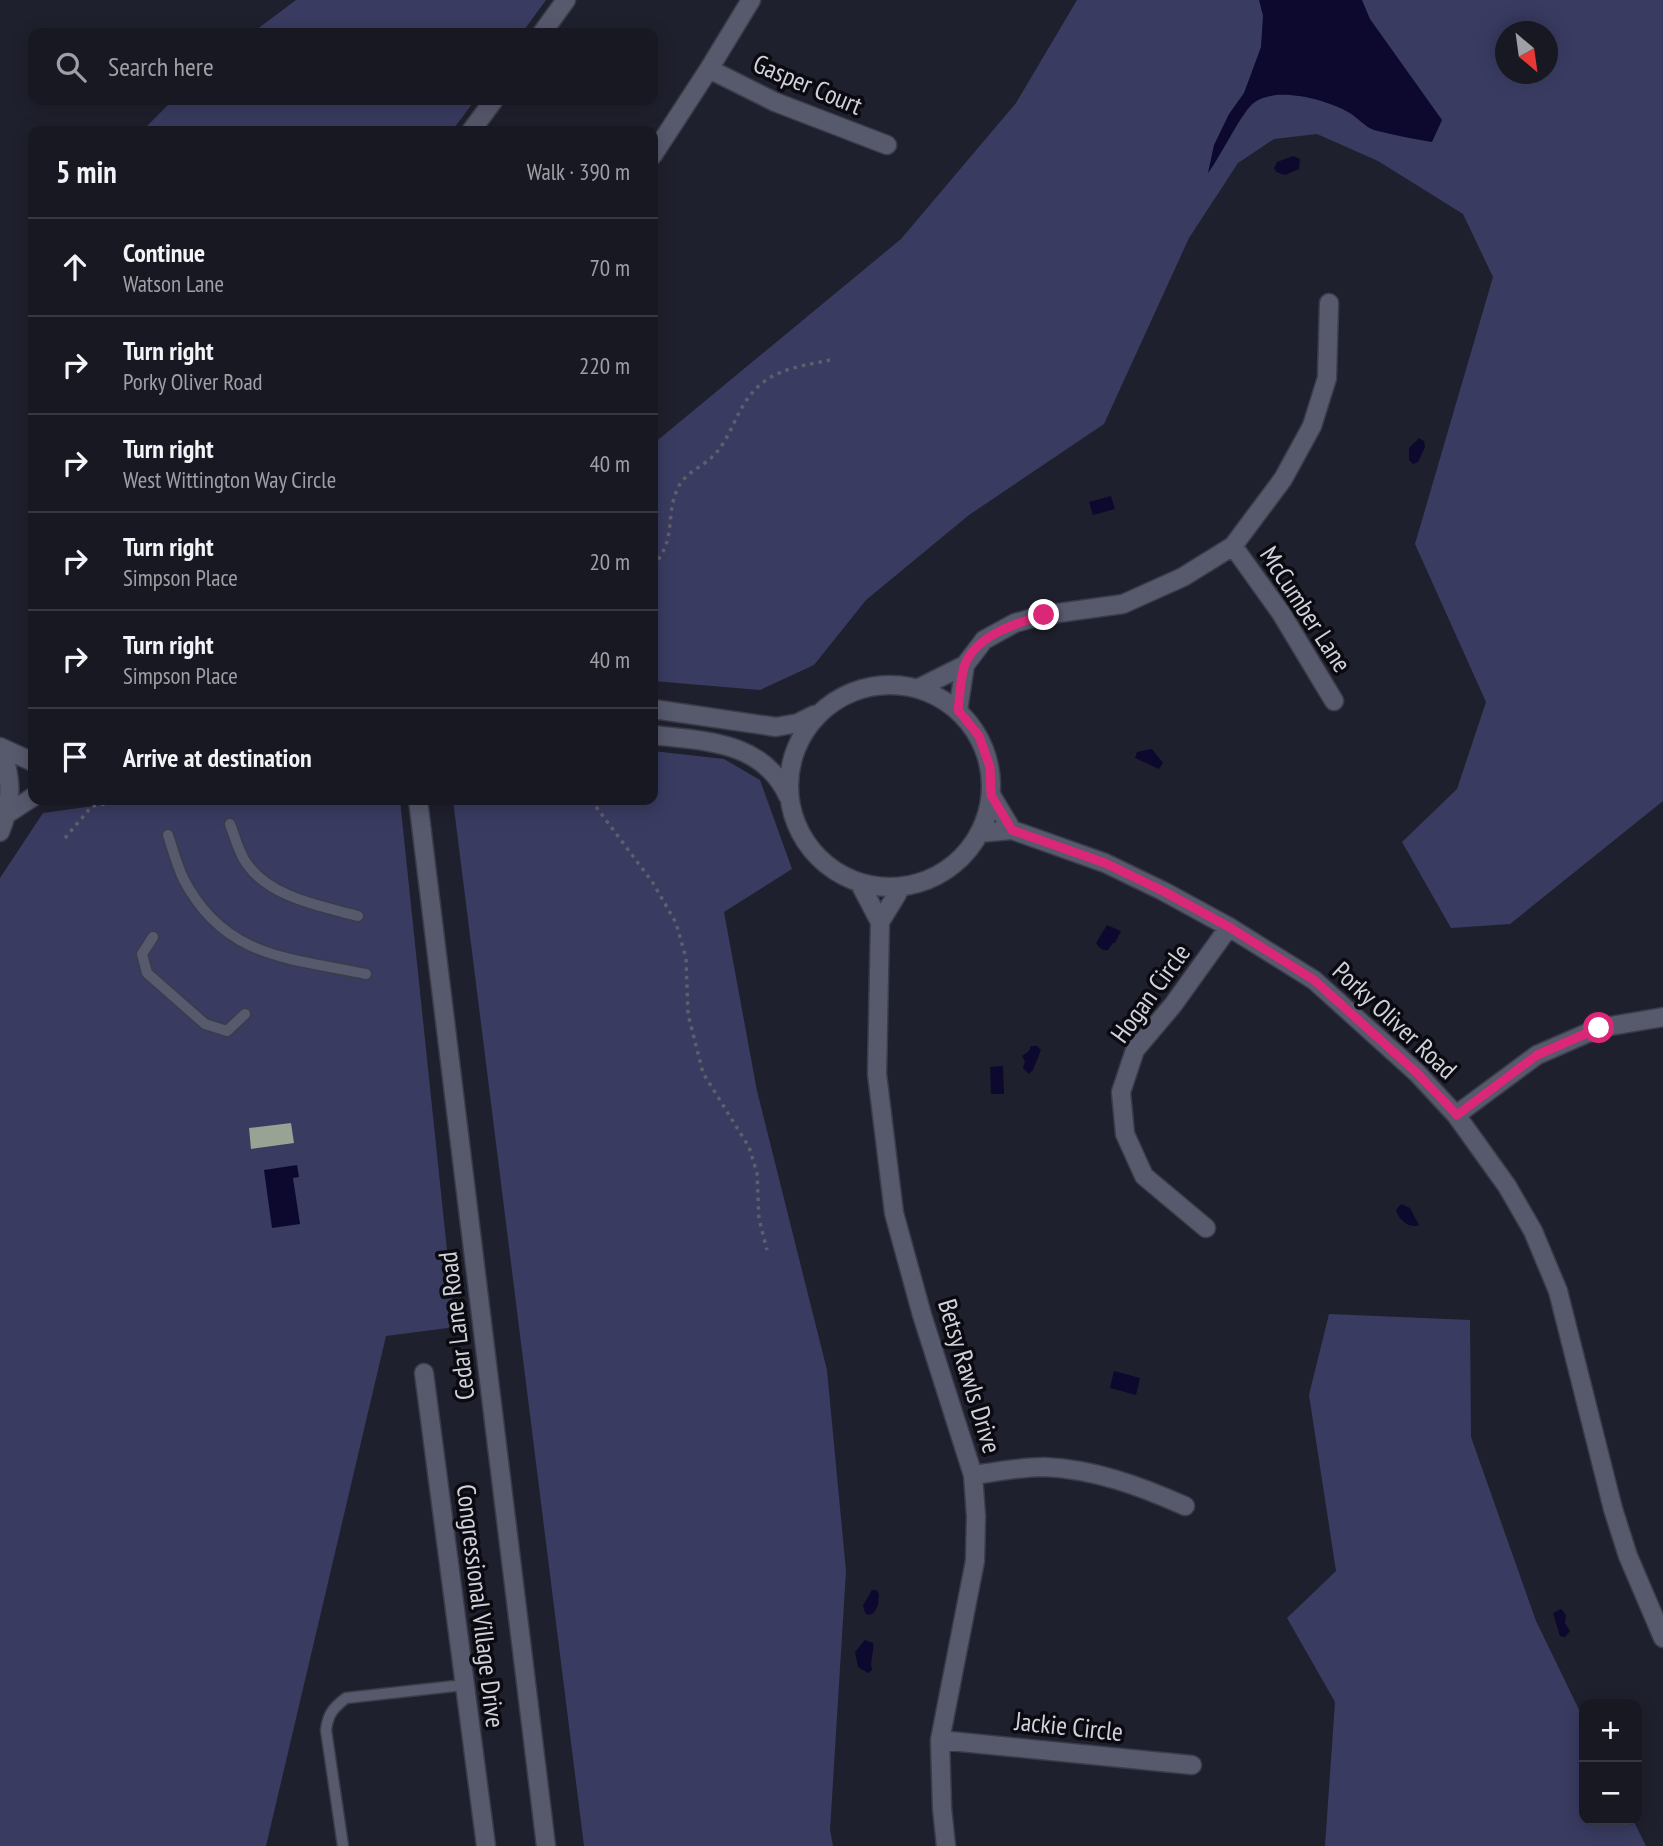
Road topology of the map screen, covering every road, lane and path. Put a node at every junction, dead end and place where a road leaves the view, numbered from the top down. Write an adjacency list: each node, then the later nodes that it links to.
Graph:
1 (566, 0): 3 (street)
2 (751, 0): 4 (street)
3 (546, 28)
4 (709, 69): 7 (street, Gasper Court); 8 (street)
5 (490, 105): 6 (street)
6 (475, 126)
7 (887, 145)
8 (658, 147)
9 (1329, 303): 11 (street)
10 (835, 359): 12 (path)
11 (1233, 546): 13 (street); 15 (street, McCumber Lane)
12 (658, 559)
13 (964, 665): 14 (street); 18 (street)
14 (919, 688): 17 (street); 18 (street)
15 (1334, 701)
16 (658, 710): 17 (street)
17 (823, 710): 23 (street)
18 (958, 710): 22 (street)
19 (658, 737): 23 (street)
20 (0, 747): 21 (street); 28 (street)
21 (28, 760)
22 (991, 795): 30 (street); 32 (street)
23 (789, 798): 35 (street)
24 (28, 800): 28 (street)
25 (98, 805): 34 (path)
26 (419, 805): 56 (street, Cedar Lane Road)
27 (595, 805): 46 (path)
28 (7, 814): 31 (street)
29 (230, 824): 37 (lane)
30 (1012, 830): 32 (street, Porky Oliver Road); 39 (street, Porky Oliver Road)
31 (0, 832)
32 (979, 833): 36 (street)
33 (168, 835): 41 (lane)
34 (65, 838)
35 (859, 882): 36 (street); 38 (street, Betsy Rawls Drive)
36 (902, 886): 38 (street)
37 (358, 916)
38 (880, 922): 48 (street, Betsy Rawls Drive)
39 (1229, 927): 44 (street, Porky Oliver Road); 45 (street, Hogan Circle)
40 (153, 937): 42 (lane)
41 (366, 974)
42 (245, 1014)
43 (1663, 1017): 44 (street)
44 (1457, 1115): 50 (street, Porky Oliver Road)
45 (1206, 1227)
46 (767, 1250)
47 (424, 1373): 51 (street, Congressional Village Drive)
48 (973, 1475): 49 (street); 52 (street, Betsy Rawls Drive)
49 (1185, 1506)
50 (1663, 1638)
51 (464, 1685): 54 (lane); 55 (street, Congressional Village Drive)
52 (940, 1740): 53 (street, Jackie Circle); 57 (street, Betsy Rawls Drive)
53 (1192, 1765)
54 (343, 1846)
55 (485, 1846)
56 (546, 1846)
57 (946, 1846)

